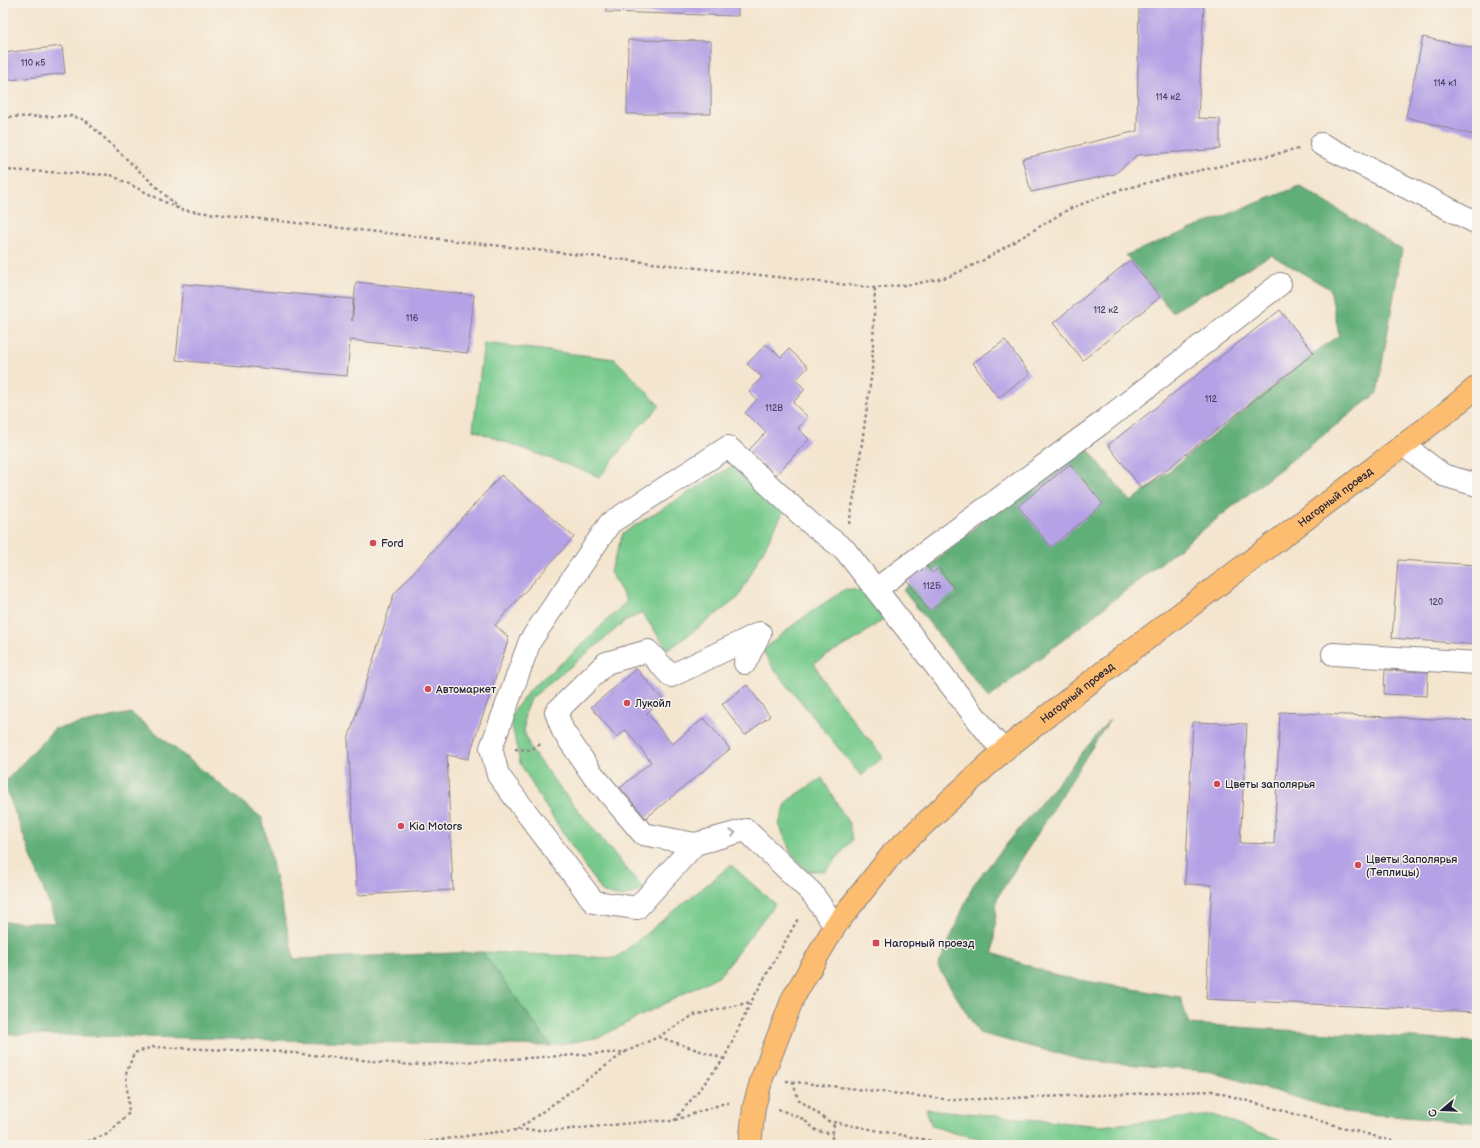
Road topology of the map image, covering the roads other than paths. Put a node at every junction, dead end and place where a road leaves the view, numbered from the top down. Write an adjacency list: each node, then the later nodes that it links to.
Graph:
1 (1321, 144): 2 (lane)
2 (1477, 223)
3 (1280, 284): 7 (lane)
4 (1477, 387): 5 (main road, Нагорный проезд)
5 (1403, 445): 6 (lane); 11 (main road, Нагорный проезд)
6 (1477, 485)
7 (876, 589): 11 (lane); 12 (lane)
8 (1333, 654): 10 (lane)
9 (745, 663): 12 (lane)
10 (1477, 663)
11 (1004, 750): 13 (main road, Нагорный проезд)
12 (695, 844): 13 (lane, one-way to 13)
13 (835, 926): 14 (main road, Нагорный проезд)
14 (750, 1145)

